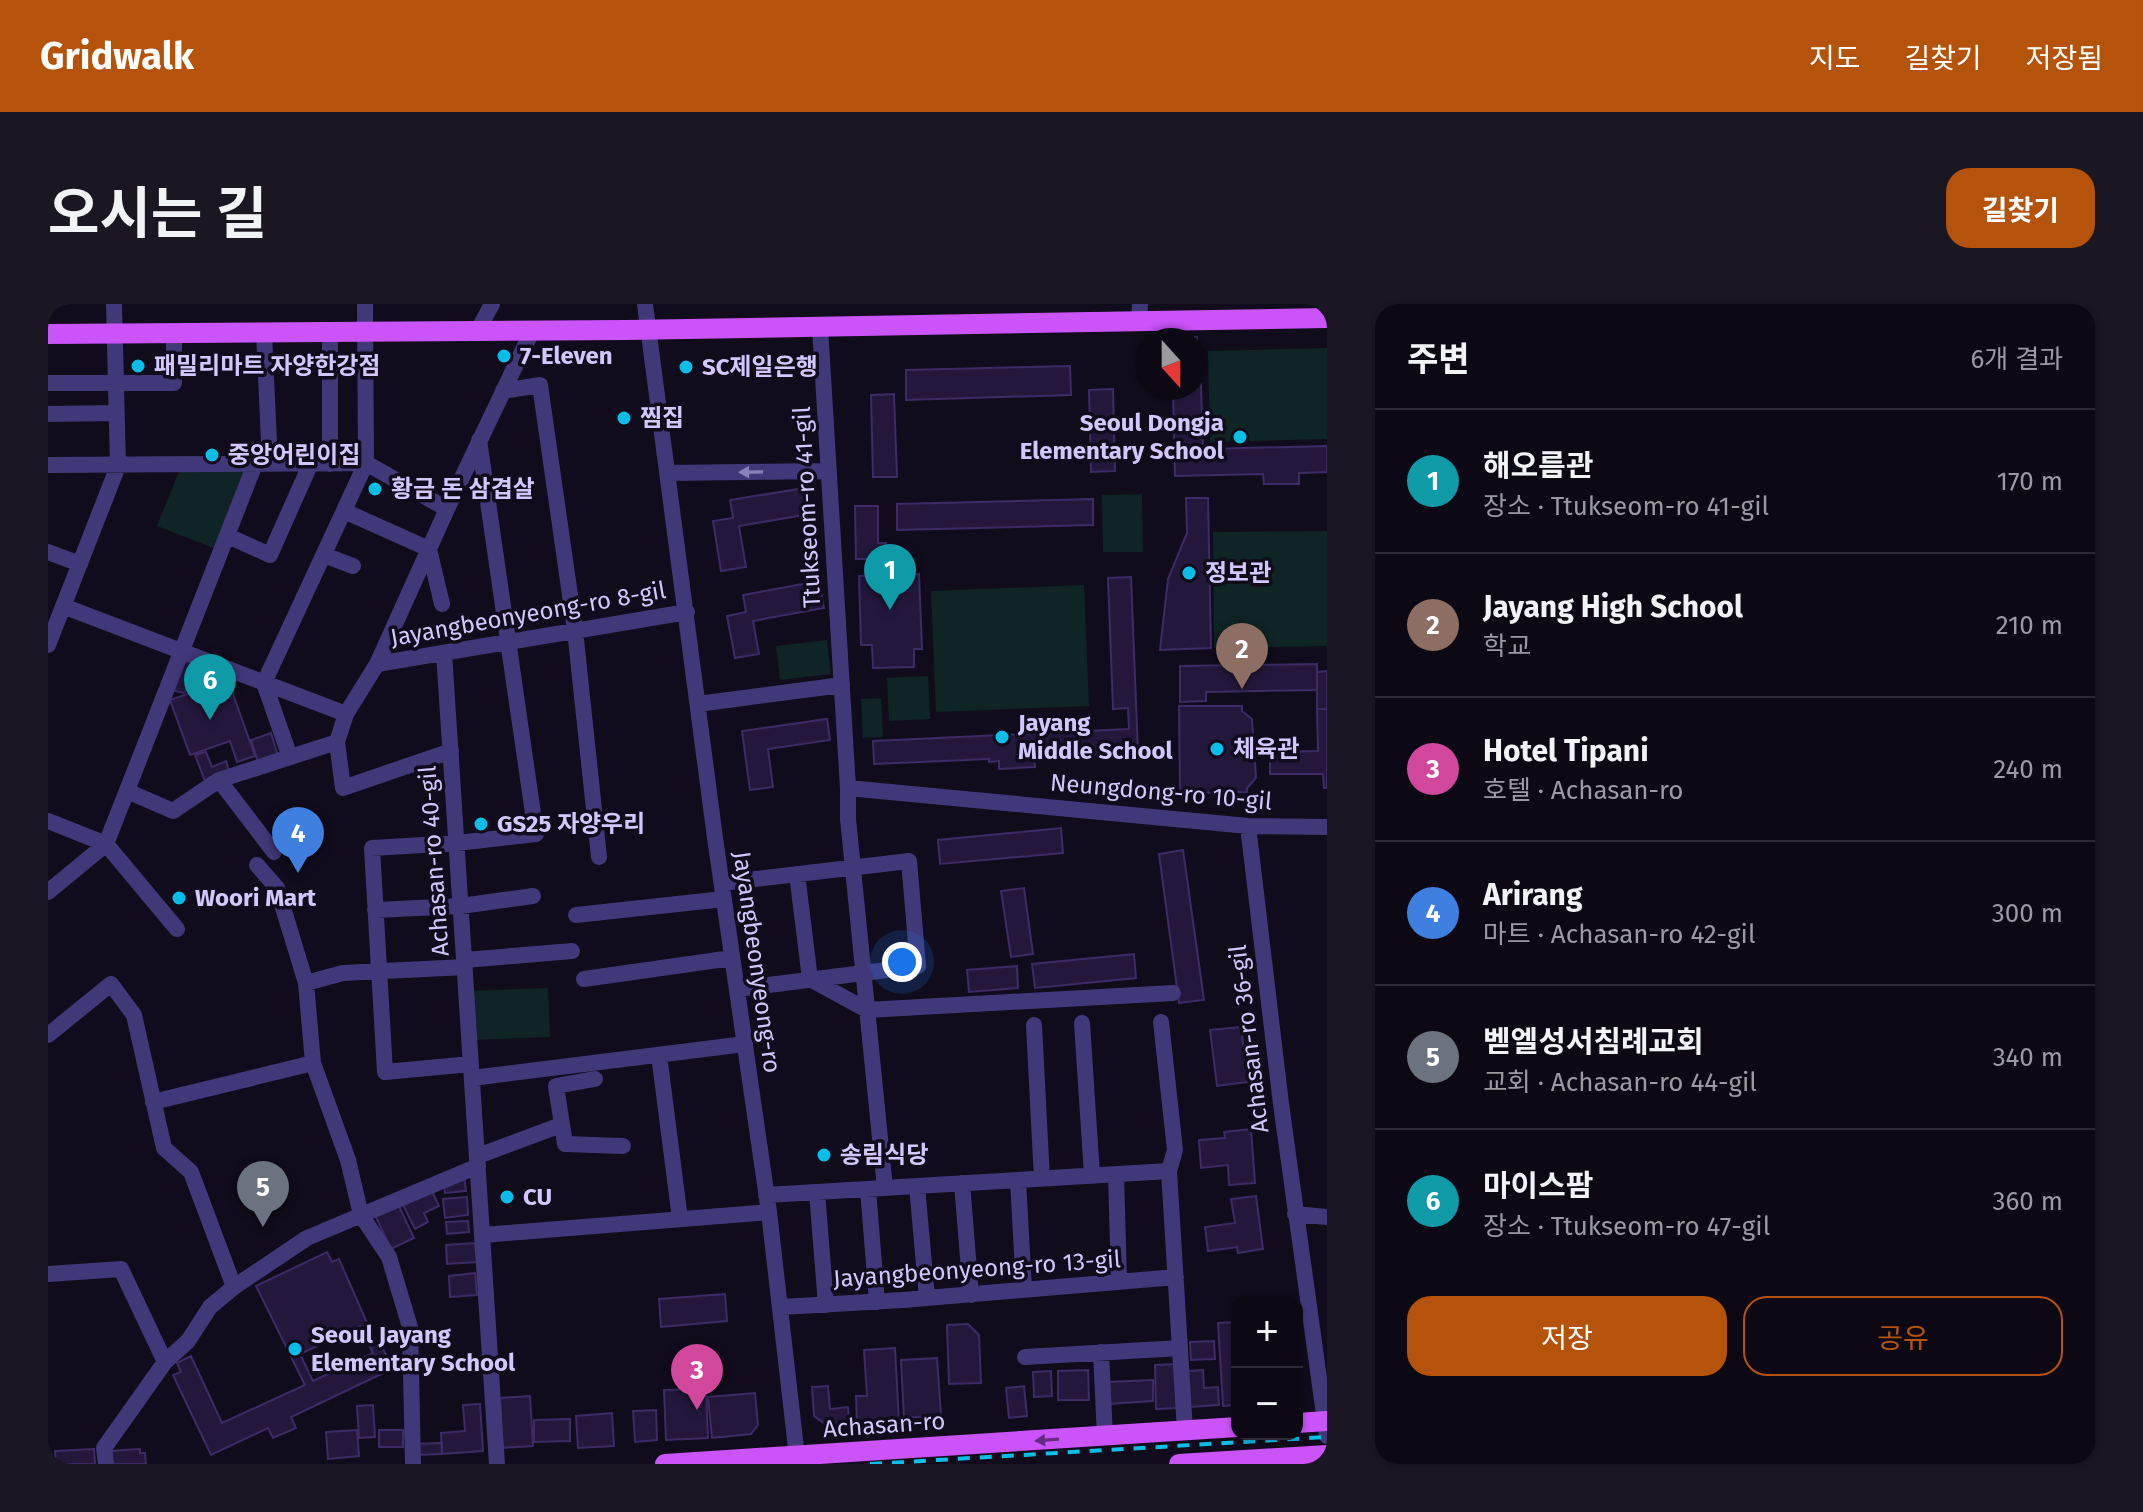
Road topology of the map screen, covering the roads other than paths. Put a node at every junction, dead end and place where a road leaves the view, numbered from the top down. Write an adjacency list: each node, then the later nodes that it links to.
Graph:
1 (114, 304): 13 (street)
2 (365, 304): 17 (street)
3 (492, 304): 12 (street)
4 (645, 304): 10 (street, Jayangbeonyeong-ro)
5 (1242, 304): 8 (street)
6 (1140, 313): 8 (main road); 9 (main road)
7 (1327, 318): 8 (main road)
8 (1257, 319)
9 (820, 327): 10 (main road); 31 (street, Ttukseom-ro 41-gil)
10 (649, 330): 11 (main road); 32 (street, Jayangbeonyeong-ro)
11 (532, 331): 12 (main road); 21 (street)
12 (477, 332): 17 (main road)
13 (114, 333): 14 (main road); 18 (main road); 20 (street)
14 (174, 333): 15 (main road); 20 (street)
15 (264, 333): 16 (main road); 26 (street)
16 (330, 333): 17 (main road); 27 (street)
17 (365, 333): 25 (street)
18 (48, 334)
19 (48, 383): 20 (street)
20 (115, 384): 22 (street)
21 (503, 391): 24 (street); 44 (street)
22 (116, 413): 23 (street); 30 (street)
23 (48, 414)
24 (479, 440): 33 (street); 45 (street)
25 (366, 463): 27 (street); 33 (street); 34 (street)
26 (263, 464): 29 (street); 30 (street); 35 (street)
27 (330, 464): 29 (street)
28 (48, 465): 30 (street)
29 (310, 465): 35 (street)
30 (118, 466): 39 (street)
31 (829, 471): 32 (street, one-way to 32); 51 (street, Ttukseom-ro 41-gil)
32 (668, 473): 43 (street, Jayangbeonyeong-ro)
33 (447, 509): 36 (street)
34 (344, 511): 36 (street); 38 (street)
35 (228, 536): 47 (street)
36 (429, 549): 41 (street); 49 (street)
37 (48, 552): 39 (street)
38 (324, 555): 40 (street); 50 (street)
39 (80, 564): 42 (street)
40 (353, 566)
41 (442, 604)
42 (57, 610): 46 (street); 47 (street)
43 (687, 612): 44 (street, Jayangbeonyeong-ro 8-gil); 52 (street, Jayangbeonyeong-ro)
44 (575, 630): 45 (street, Jayangbeonyeong-ro 8-gil); 66 (street)
45 (508, 642): 48 (street, Jayangbeonyeong-ro 8-gil); 63 (street)
46 (48, 645)
47 (182, 652): 50 (street); 59 (street)
48 (444, 653): 49 (street, Jayangbeonyeong-ro 8-gil); 55 (street, Achasan-ro 40-gil)
49 (377, 664): 53 (street)
50 (264, 683): 53 (street); 56 (street)
51 (842, 685): 52 (street); 58 (street, Ttukseom-ro 41-gil)
52 (698, 704): 70 (street, Jayangbeonyeong-ro)
53 (346, 714): 54 (street)
54 (337, 742): 55 (street, Achasan-ro 40-gil); 56 (street)
55 (451, 751): 63 (street, Achasan-ro 40-gil)
56 (290, 757): 57 (street)
57 (219, 780): 59 (street); 65 (street)
58 (848, 788): 61 (street, Neungdong-ro 10-gil); 68 (street, Ttukseom-ro 41-gil)
59 (127, 791): 64 (street)
60 (48, 821): 64 (street)
61 (1248, 826): 62 (street, Neungdong-ro 10-gil); 111 (street, Achasan-ro 36-gil)
62 (1327, 827)
63 (457, 843): 73 (street, Achasan-ro 40-gil); 74 (street)
64 (106, 844): 71 (street); 76 (street)
65 (274, 852)
66 (599, 857)
67 (257, 865): 84 (street)
68 (853, 868): 69 (street); 81 (street, Ttukseom-ro 41-gil); 81 (street)
69 (797, 874): 70 (street); 83 (street)
70 (723, 891): 75 (street); 78 (street, Jayangbeonyeong-ro)
71 (48, 892)
72 (533, 896): 73 (street)
73 (461, 906): 74 (street); 79 (street, Achasan-ro 40-gil)
74 (375, 910): 80 (street)
75 (576, 915)
76 (177, 929)
77 (572, 951): 79 (street)
78 (732, 958): 82 (street); 85 (street, Jayangbeonyeong-ro)
79 (465, 963): 80 (street, Achasan-ro 40-gil); 95 (street, Achasan-ro 40-gil)
80 (378, 971): 84 (street, Achasan-ro 40-gil); 95 (street)
81 (863, 972): 83 (street); 87 (street, Ttukseom-ro 41-gil)
82 (584, 979)
83 (810, 979): 85 (street); 87 (street)
84 (306, 983): 94 (street)
85 (737, 989): 92 (street, Jayangbeonyeong-ro)
86 (1173, 993): 87 (street)
87 (867, 1010): 108 (street, Ttukseom-ro 41-gil)
88 (1161, 1022): 101 (street)
89 (1082, 1023): 103 (street)
90 (1034, 1025): 104 (street)
91 (48, 1035): 97 (street)
92 (745, 1044): 93 (street); 110 (street, Jayangbeonyeong-ro)
93 (659, 1055): 95 (street); 114 (street)
94 (313, 1063): 97 (street); 112 (street)
95 (472, 1071): 100 (street, Achasan-ro 40-gil)
96 (595, 1079): 98 (street)
97 (153, 1102): 119 (street)
98 (561, 1125): 99 (street); 100 (street)
99 (623, 1146)
100 (478, 1161): 112 (street); 115 (street, Achasan-ro 40-gil)
101 (1169, 1171): 102 (street); 117 (street)
102 (1116, 1174): 103 (street); 118 (street)
103 (1092, 1175): 104 (street)
104 (1042, 1179): 105 (street)
105 (1018, 1180): 106 (street); 120 (street)
106 (962, 1183): 107 (street); 121 (street)
107 (917, 1186): 108 (street); 122 (street)
108 (876, 1189): 109 (street); 123 (street, Ttukseom-ro 41-gil)
109 (817, 1192): 110 (street); 124 (street)
110 (768, 1204): 114 (street); 125 (street, Jayangbeonyeong-ro)
111 (1295, 1214): 113 (street); 131 (street, Achasan-ro 36-gil)
112 (361, 1215): 119 (street); 138 (street)
113 (1327, 1217)
114 (680, 1219): 115 (street)
115 (483, 1235): 139 (street, Achasan-ro 40-gil)
116 (48, 1274): 129 (street)
117 (1176, 1277): 118 (street, Jayangbeonyeong-ro 13-gil); 126 (street)
118 (1119, 1282): 120 (street, Jayangbeonyeong-ro 13-gil)
119 (234, 1287): 129 (street)
120 (1024, 1290): 121 (street, Jayangbeonyeong-ro 13-gil)
121 (971, 1295): 122 (street, Jayangbeonyeong-ro 13-gil)
122 (927, 1298): 123 (street, Jayangbeonyeong-ro 13-gil)
123 (877, 1302): 124 (street, Jayangbeonyeong-ro 13-gil)
124 (826, 1305): 125 (street, Jayangbeonyeong-ro 13-gil)
125 (781, 1307): 136 (street, Jayangbeonyeong-ro)
126 (1180, 1348): 127 (street); 133 (street)
127 (1101, 1352): 128 (street); 134 (street)
128 (1025, 1357)
129 (165, 1362): 137 (street)
130 (1303, 1424): 131 (main road)
131 (1326, 1426)
132 (1231, 1427): 133 (main road, Achasan-ro)
133 (1185, 1431): 134 (main road, Achasan-ro)
134 (1105, 1437): 136 (main road, Achasan-ro, one-way to 136)
135 (1327, 1455): 142 (main road)
136 (798, 1460): 140 (main road, Achasan-ro)
137 (106, 1464)
138 (413, 1464)
139 (497, 1464)
140 (665, 1464)
141 (1179, 1464): 142 (main road)
142 (1195, 1464)

